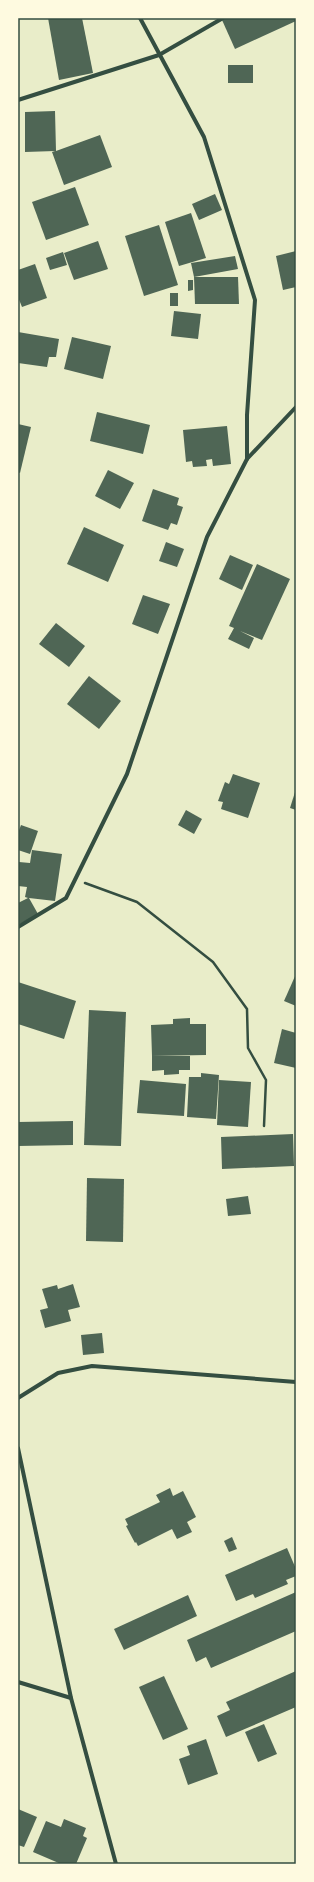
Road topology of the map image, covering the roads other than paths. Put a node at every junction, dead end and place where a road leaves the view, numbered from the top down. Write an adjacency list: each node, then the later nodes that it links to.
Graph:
1 (140, 18): 3 (street)
2 (223, 18): 3 (street)
3 (159, 55): 4 (street); 6 (street)
4 (18, 100)
5 (296, 407): 6 (street)
6 (246, 459): 7 (street)
7 (18, 926)
8 (296, 1382): 9 (street)
9 (18, 1398)
10 (18, 1448): 12 (street)
11 (18, 1682): 12 (street)
12 (71, 1698): 13 (street)
13 (116, 1864)

